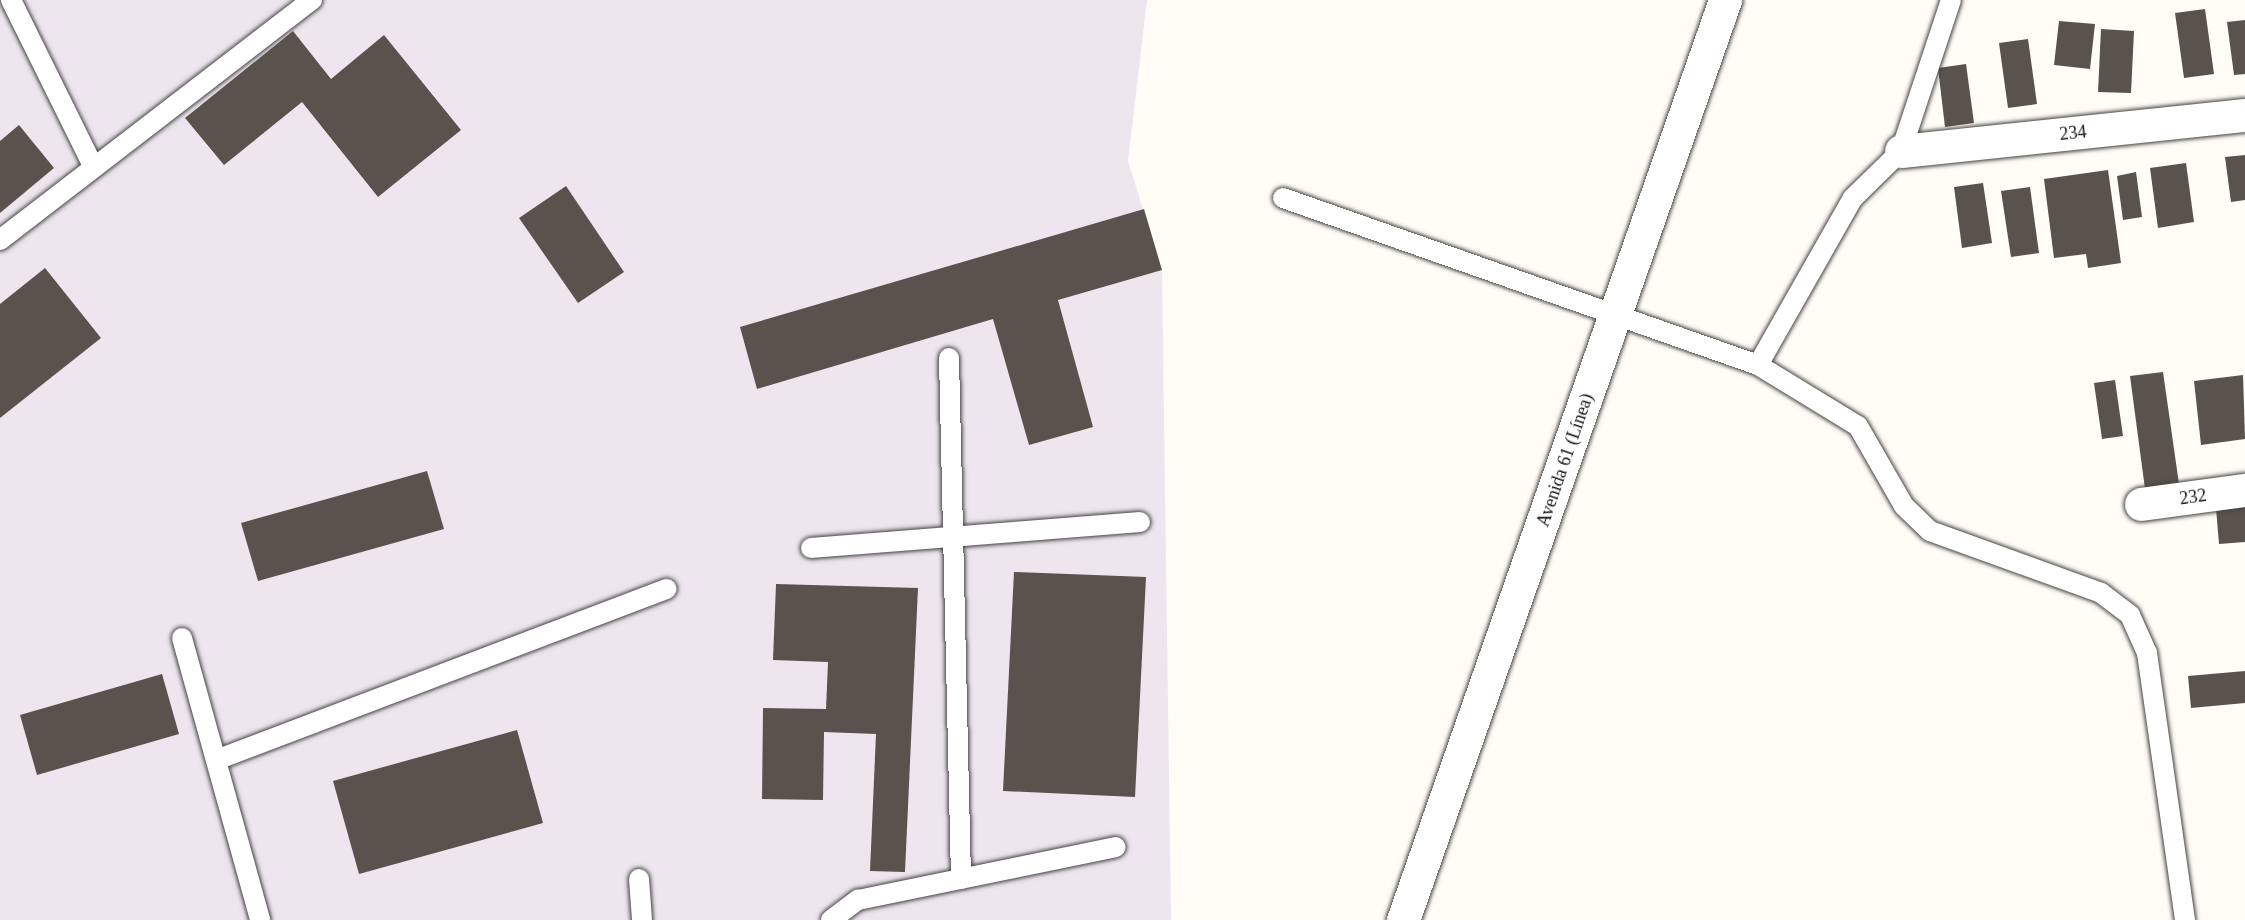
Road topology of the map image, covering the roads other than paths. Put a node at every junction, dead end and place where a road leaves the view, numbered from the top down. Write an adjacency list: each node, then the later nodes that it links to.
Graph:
1 (11, 0): 7 (lane)
2 (312, 0): 7 (lane)
3 (1725, 0): 10 (street, Avenida 61 (Línea))
4 (1951, 0): 6 (lane)
5 (2245, 116): 6 (street, 234)
6 (1901, 151): 12 (lane)
7 (93, 166): 9 (lane)
8 (1283, 198): 10 (lane)
9 (0, 240)
10 (1616, 314): 12 (lane); 27 (street, Avenida 61 (Línea))
11 (949, 358): 16 (lane)
12 (1758, 365): 28 (lane)
13 (2245, 490): 14 (street, 232)
14 (2141, 504)
15 (1140, 522): 16 (lane)
16 (953, 537): 17 (lane); 23 (lane)
17 (811, 549)
18 (667, 589): 20 (lane)
19 (182, 639): 20 (lane)
20 (216, 760): 24 (lane)
21 (1116, 847): 23 (lane)
22 (639, 879): 25 (lane)
23 (961, 879): 26 (lane)
24 (260, 920)
25 (642, 920)
26 (831, 920)
27 (1403, 920)
28 (2185, 920)

